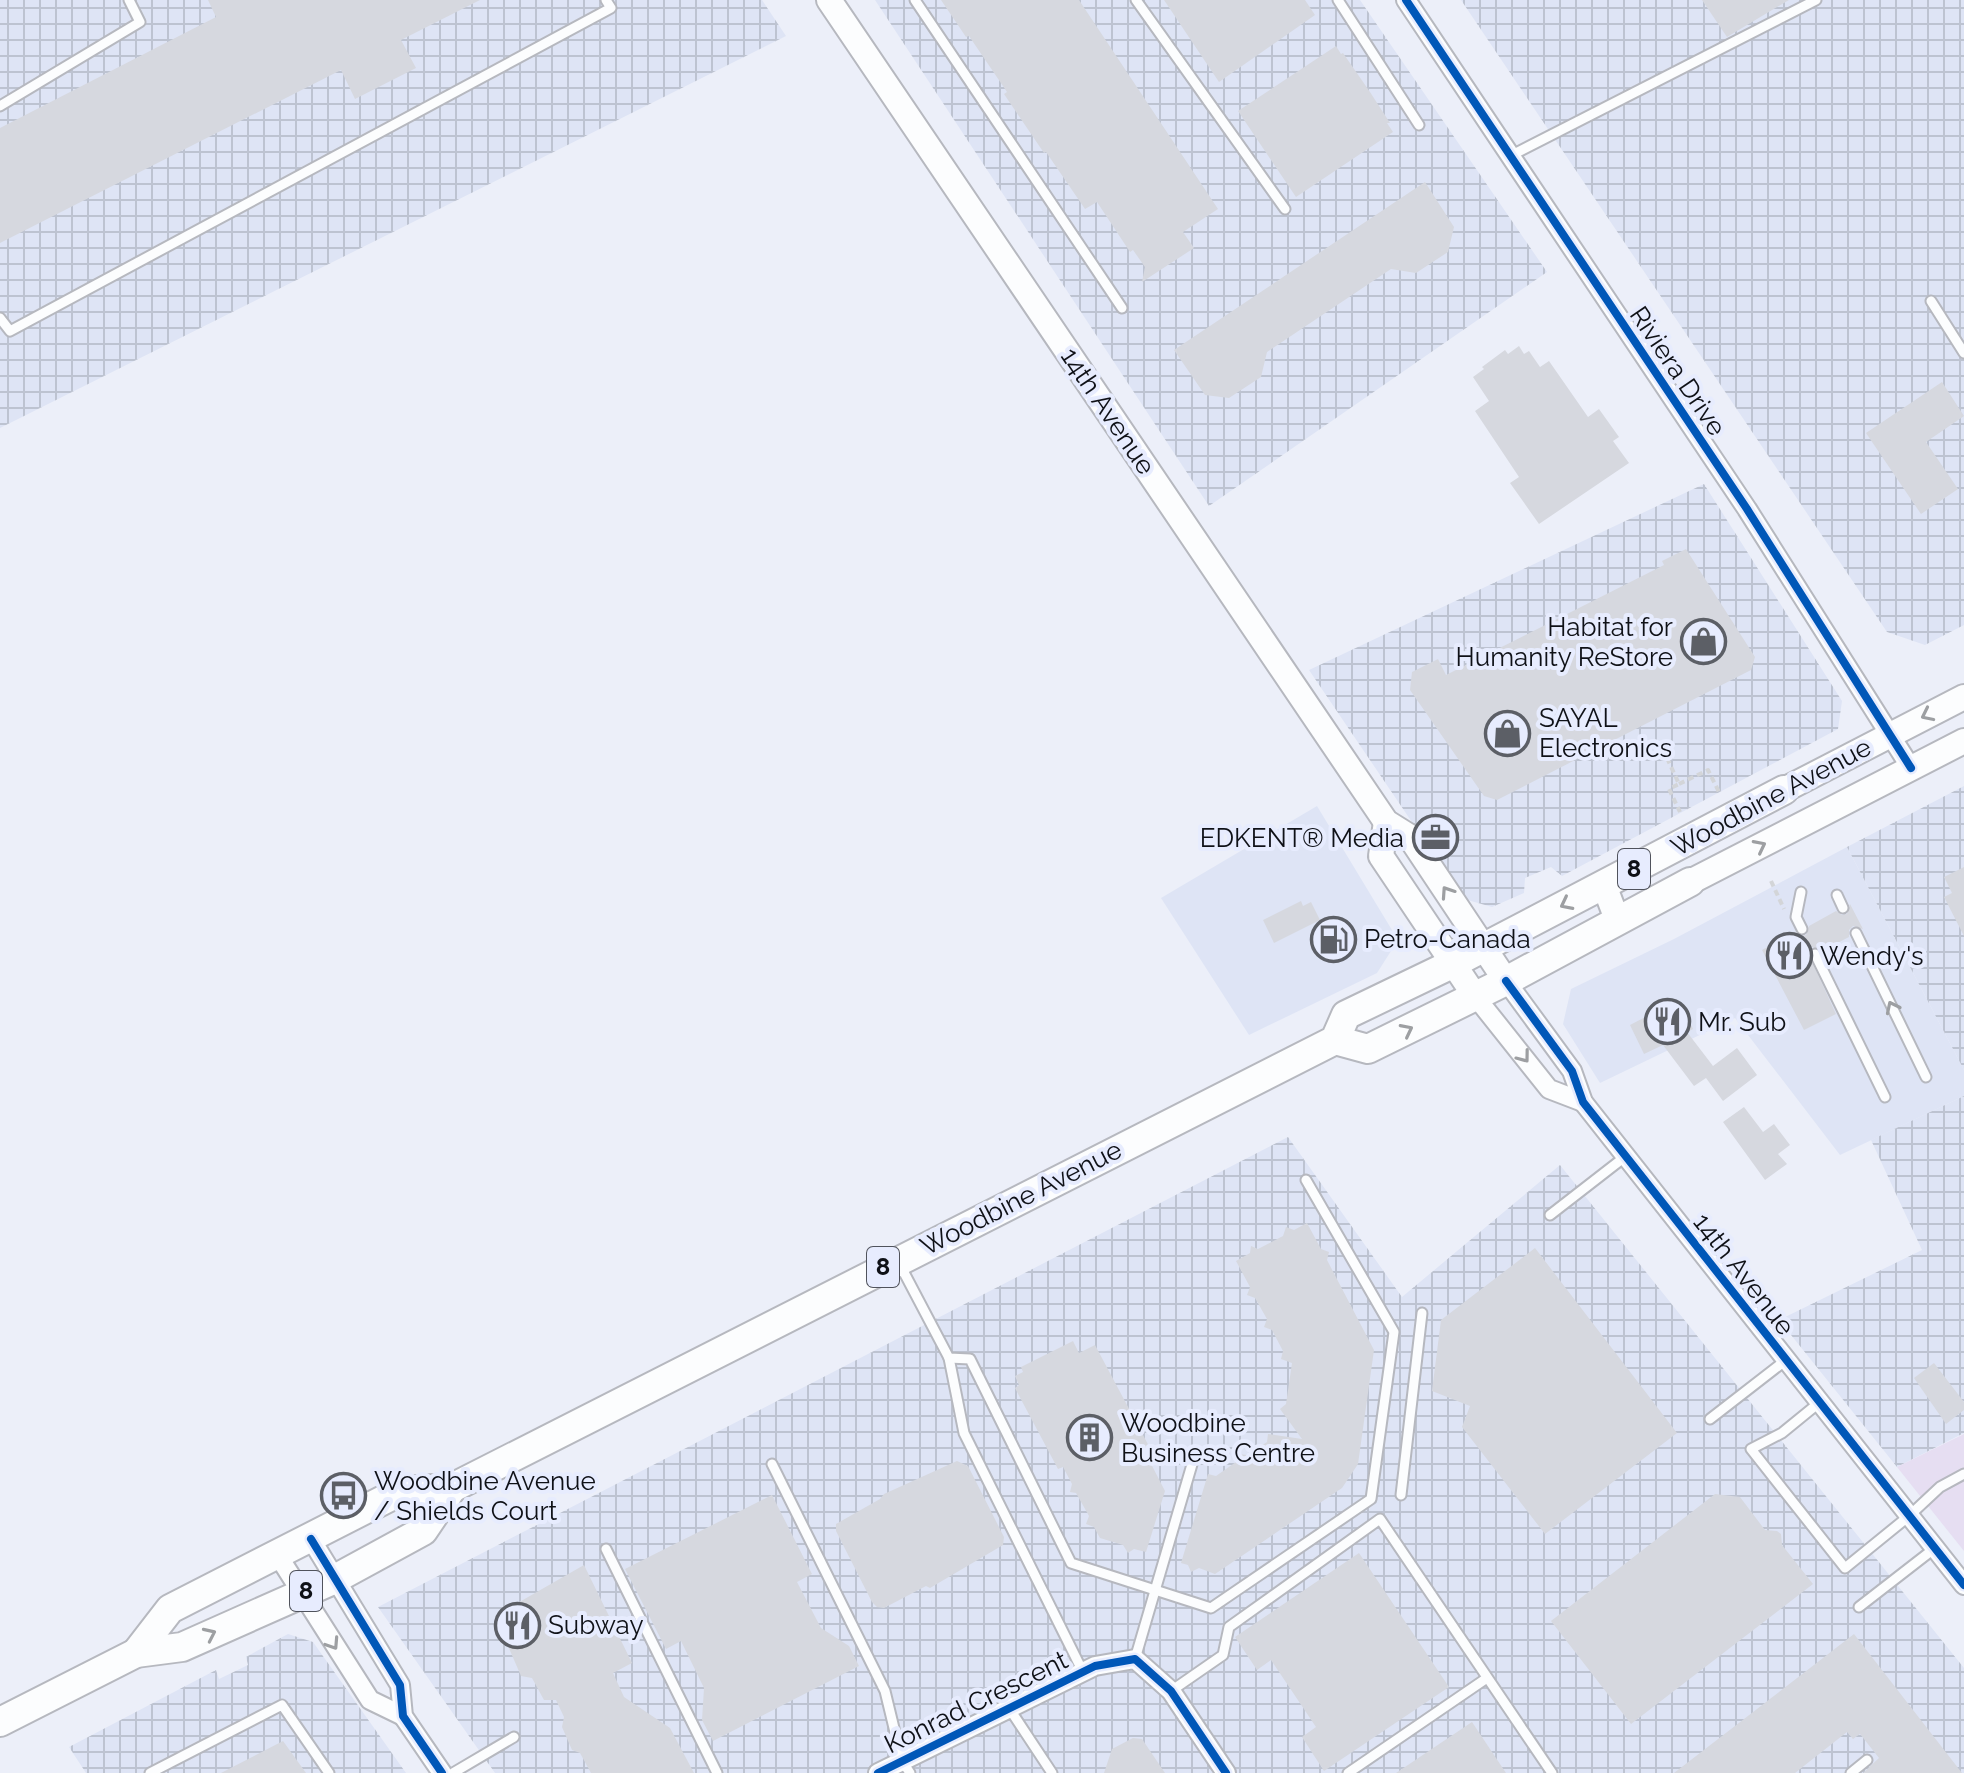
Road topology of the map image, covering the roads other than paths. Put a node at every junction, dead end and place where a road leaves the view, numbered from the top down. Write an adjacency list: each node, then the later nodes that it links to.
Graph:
1 (129, 0): 9 (lane)
2 (606, 0): 15 (lane)
3 (829, 0): 22 (main road, 14th Avenue)
4 (915, 0): 14 (lane)
5 (1136, 0): 12 (lane)
6 (1338, 0): 10 (lane)
7 (1816, 0): 11 (lane)
8 (1412, 2): 11 (street, Riviera Drive)
9 (0, 106)
10 (1419, 125)
11 (1510, 156): 18 (street, Riviera Drive)
12 (1285, 209)
13 (1931, 301): 16 (lane)
14 (1122, 308)
15 (0, 318)
16 (1964, 353)
17 (1964, 697): 18 (main road, Woodbine Avenue / 8, one-way to 18)
18 (1891, 734): 20 (street, Riviera Drive); 21 (main road, Woodbine Avenue / 8)
19 (1964, 741): 20 (main road, Woodbine Avenue / 8)
20 (1911, 768): 23 (main road, Woodbine Avenue / 8, one-way to 20)
21 (1784, 790): 24 (main road, Woodbine Avenue / 8)
22 (1386, 822): 31 (main road, 14th Avenue, one-way to 22); 33 (main road, 14th Avenue)
23 (1690, 882): 28 (main road, Woodbine Avenue / 8)
24 (1604, 885): 28 (main road); 31 (main road, Woodbine Avenue / 8, one-way to 31)
25 (1801, 892): 29 (lane)
26 (1837, 895): 27 (lane)
27 (1843, 908)
28 (1618, 922): 34 (main road, Woodbine Avenue / 8)
29 (1802, 929)
30 (1856, 933): 37 (lane, one-way to 30)
31 (1484, 947): 33 (main road, Woodbine Avenue / 8); 34 (main road, 14th Avenue)
32 (1815, 954): 38 (lane)
33 (1452, 964): 35 (main road, 14th Avenue); 36 (main road, Woodbine Avenue / 8)
34 (1506, 981): 35 (main road, Woodbine Avenue / 8); 39 (street, 14th Avenue)
35 (1475, 996): 36 (main road, Woodbine Avenue / 8, one-way to 35); 39 (street, 14th Avenue, one-way to 39)
36 (1335, 1040): 43 (main road, Woodbine Avenue / 8)
37 (1926, 1077)
38 (1885, 1097)
39 (1583, 1102): 40 (street, 14th Avenue)
40 (1626, 1156): 42 (lane); 46 (street, 14th Avenue)
41 (1306, 1180): 61 (lane)
42 (1550, 1215)
43 (897, 1260): 45 (lane); 52 (main road, Woodbine Avenue / 8)
44 (1422, 1313): 53 (lane)
45 (949, 1358): 61 (lane); 66 (lane)
46 (1786, 1360): 47 (street, 14th Avenue); 48 (lane)
47 (1820, 1402): 54 (street, 14th Avenue); 54 (lane)
48 (1710, 1419)
49 (1193, 1461): 61 (lane)
50 (772, 1464): 74 (lane)
51 (1964, 1474): 54 (lane)
52 (452, 1488): 55 (main road, Woodbine Avenue / 8); 59 (main road, Woodbine Avenue / 8)
53 (1401, 1495)
54 (1909, 1516): 56 (street, 14th Avenue)
55 (311, 1539): 58 (main road, Woodbine Avenue / 8); 59 (street)
56 (1935, 1548): 60 (street, 14th Avenue); 63 (lane)
57 (606, 1549): 79 (lane)
58 (277, 1554): 62 (street); 64 (main road, Woodbine Avenue / 8)
59 (333, 1580): 62 (main road, Woodbine Avenue / 8); 70 (street)
60 (1962, 1580)
61 (1155, 1590): 65 (lane)
62 (300, 1593): 64 (main road, Woodbine Avenue / 8, one-way to 62); 70 (street, one-way to 70)
63 (1859, 1607)
64 (136, 1653): 71 (main road, Woodbine Avenue / 8)
65 (1135, 1659): 66 (street, Konrad Crescent); 68 (street)
66 (1083, 1672): 69 (street, Konrad Crescent)
67 (1487, 1678): 68 (lane); 83 (lane); 84 (lane)
68 (1171, 1691): 82 (street)
69 (1009, 1708): 74 (street, Konrad Crescent); 81 (lane)
70 (403, 1716): 77 (street)
71 (0, 1722)
72 (514, 1737): 78 (lane)
73 (1867, 1760): 85 (lane)
74 (906, 1767): 80 (street, Konrad Crescent)
75 (150, 1773): 76 (lane)
76 (329, 1773)
77 (442, 1773)
78 (453, 1773)
79 (717, 1773)
80 (878, 1773)
81 (1052, 1773)
82 (1226, 1773)
83 (1348, 1773)
84 (1552, 1773)
85 (1851, 1773)

